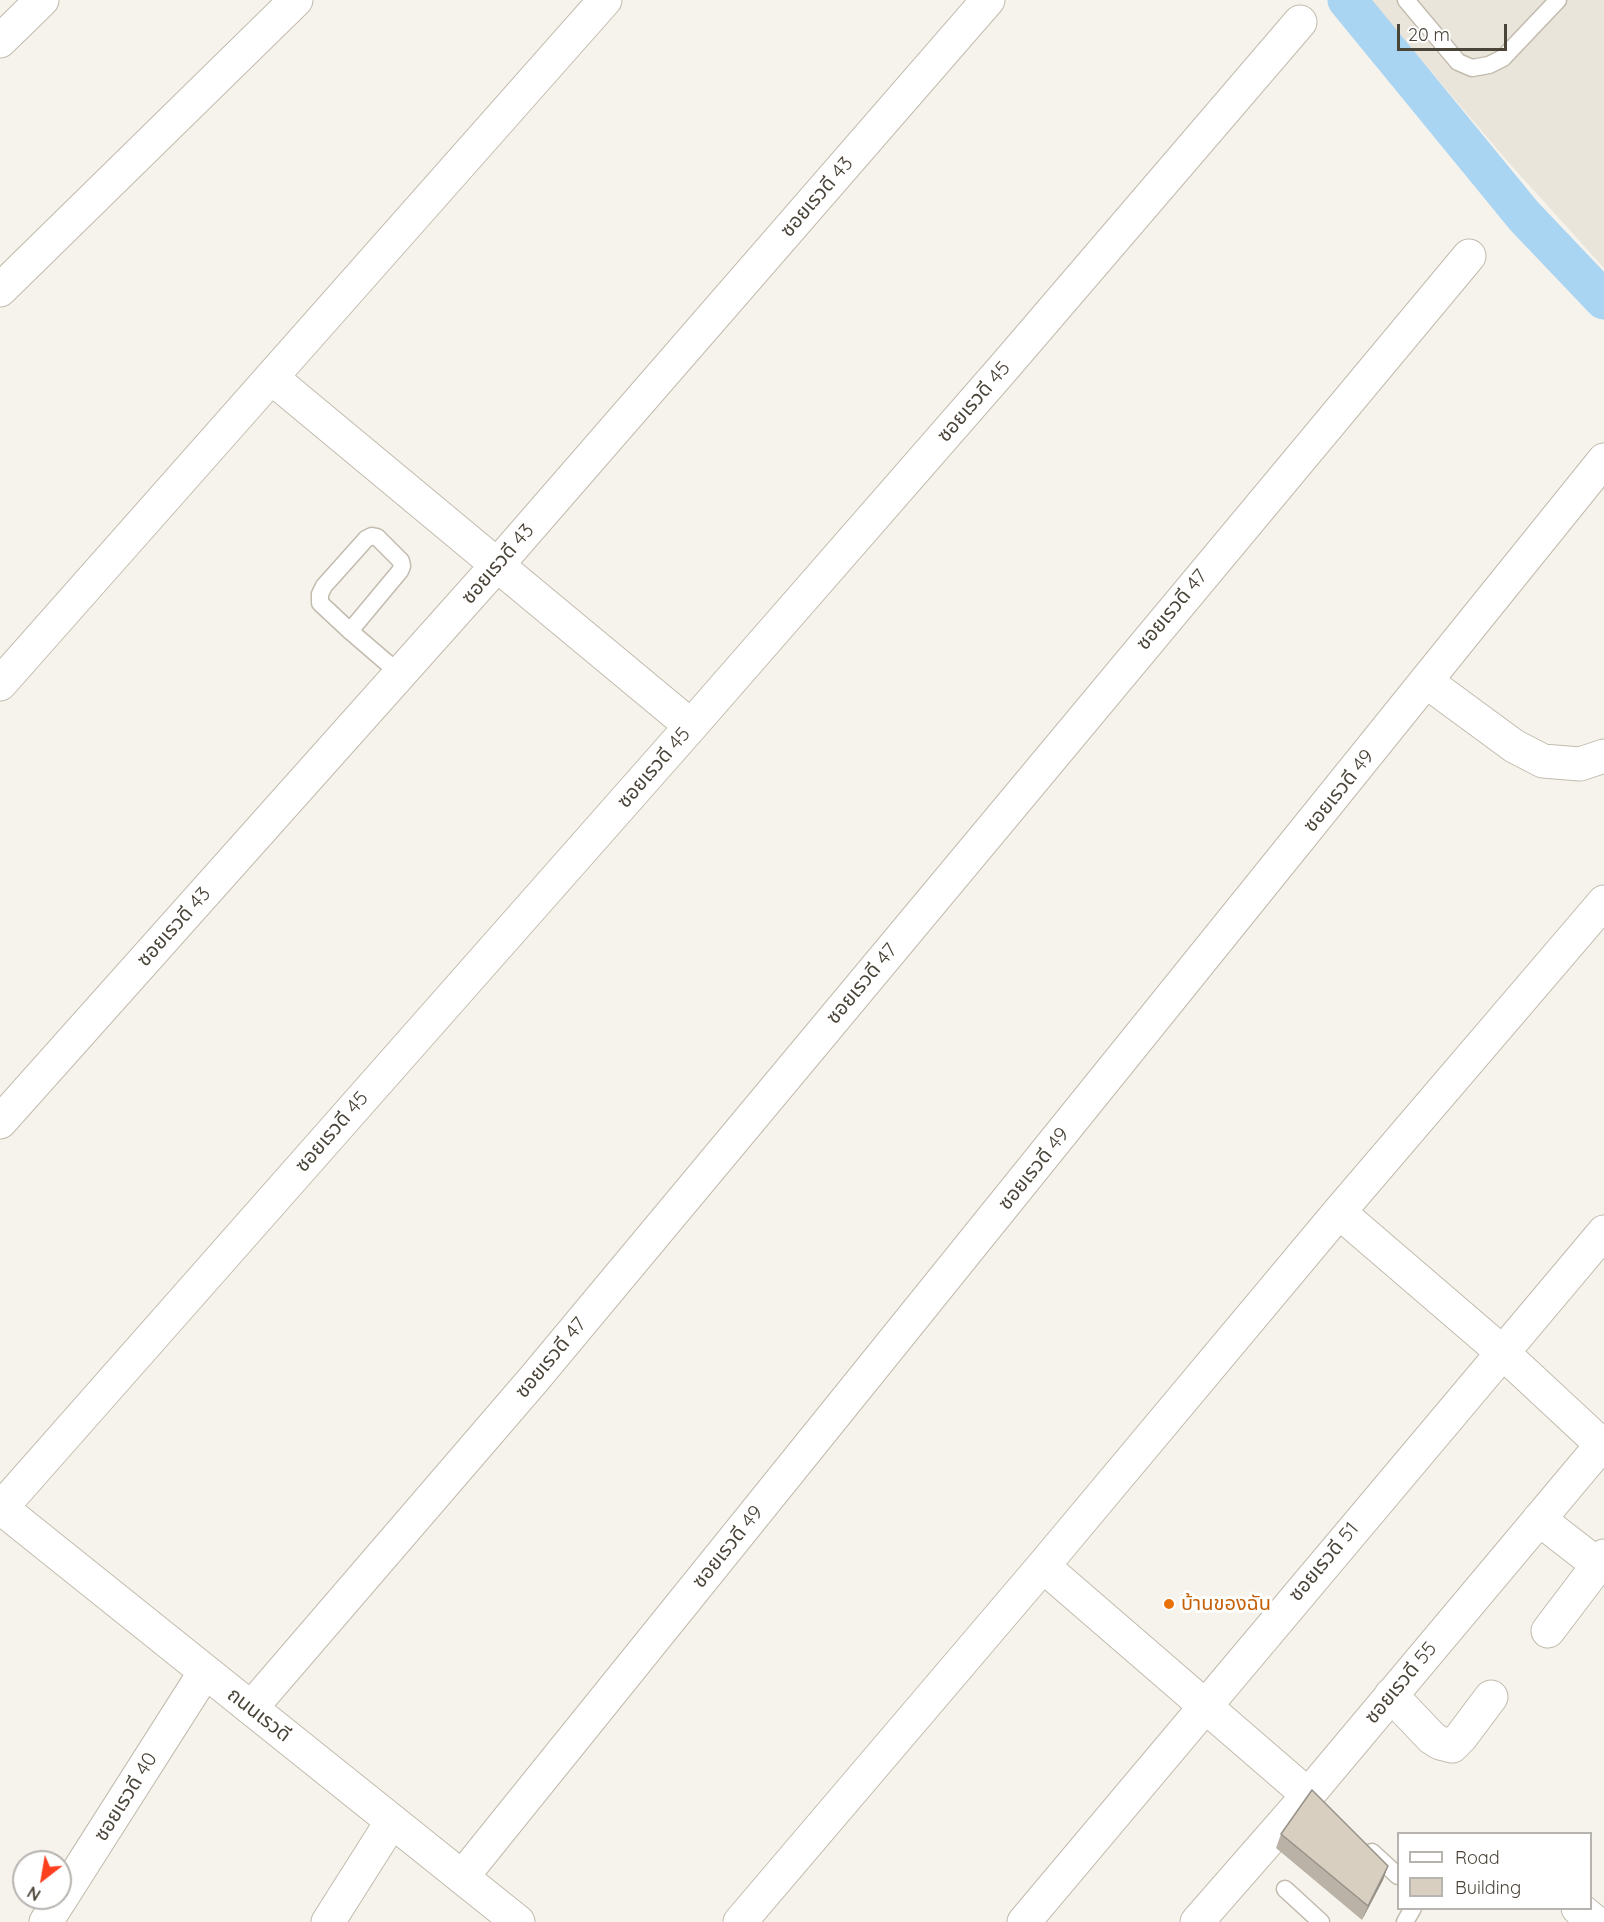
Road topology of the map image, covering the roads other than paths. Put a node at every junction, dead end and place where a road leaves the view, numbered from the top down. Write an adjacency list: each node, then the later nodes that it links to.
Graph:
1 (42, 0): 8 (street)
2 (296, 0): 10 (street)
3 (605, 0): 11 (street)
4 (988, 0): 13 (street, ซอยเรวดี 43)
5 (1406, 0): 6 (lane)
6 (1558, 0)
7 (1300, 22): 18 (street, ซอยเรวดี 45)
8 (0, 42)
9 (1469, 256): 35 (street, ซอยเรวดี 47)
10 (0, 290)
11 (272, 378): 13 (street); 17 (street)
12 (1604, 460): 16 (street, ซอยเรวดี 49)
13 (498, 564): 15 (street, ซอยเรวดี 43); 18 (street)
14 (350, 631): 14 (lane); 15 (lane)
15 (400, 674): 21 (street, ซอยเรวดี 43)
16 (1427, 682): 19 (street); 40 (street, ซอยเรวดี 49)
17 (0, 684)
18 (691, 726): 26 (street, ซอยเรวดี 45)
19 (1604, 756)
20 (1604, 902): 22 (street)
21 (0, 1122)
22 (1339, 1212): 24 (street); 29 (street)
23 (1604, 1232): 24 (street, ซอยเรวดี 51)
24 (1502, 1352): 25 (street); 34 (street, ซอยเรวดี 51)
25 (1603, 1443): 27 (street, ซอยเรวดี 55)
26 (0, 1508): 31 (street, ถนนเรวดี)
27 (1539, 1519): 28 (street); 32 (street, ซอยเรวดี 55)
28 (1601, 1561): 30 (street)
29 (1043, 1566): 34 (street); 46 (street)
30 (1548, 1631)
31 (205, 1672): 35 (street, ถนนเรวดี); 43 (street, ซอยเรวดี 40)
32 (1391, 1695): 33 (street); 36 (street, ซอยเรวดี 55)
33 (1491, 1697)
34 (1205, 1704): 36 (street); 47 (street, ซอยเรวดี 51)
35 (251, 1708): 37 (street, ถนนเรวดี)
36 (1316, 1802): 48 (street, ซอยเรวดี 55)
37 (392, 1821): 40 (street, ถนนเรวดี); 44 (street)
38 (1357, 1839): 39 (lane)
39 (1397, 1875)
40 (462, 1877): 45 (street, ถนนเรวดี)
41 (1285, 1889): 49 (lane)
42 (1580, 1910): 50 (street)
43 (46, 1922)
44 (328, 1922)
45 (518, 1922)
46 (740, 1922)
47 (1024, 1922)
48 (1197, 1922)
49 (1322, 1922)
50 (1595, 1922)

